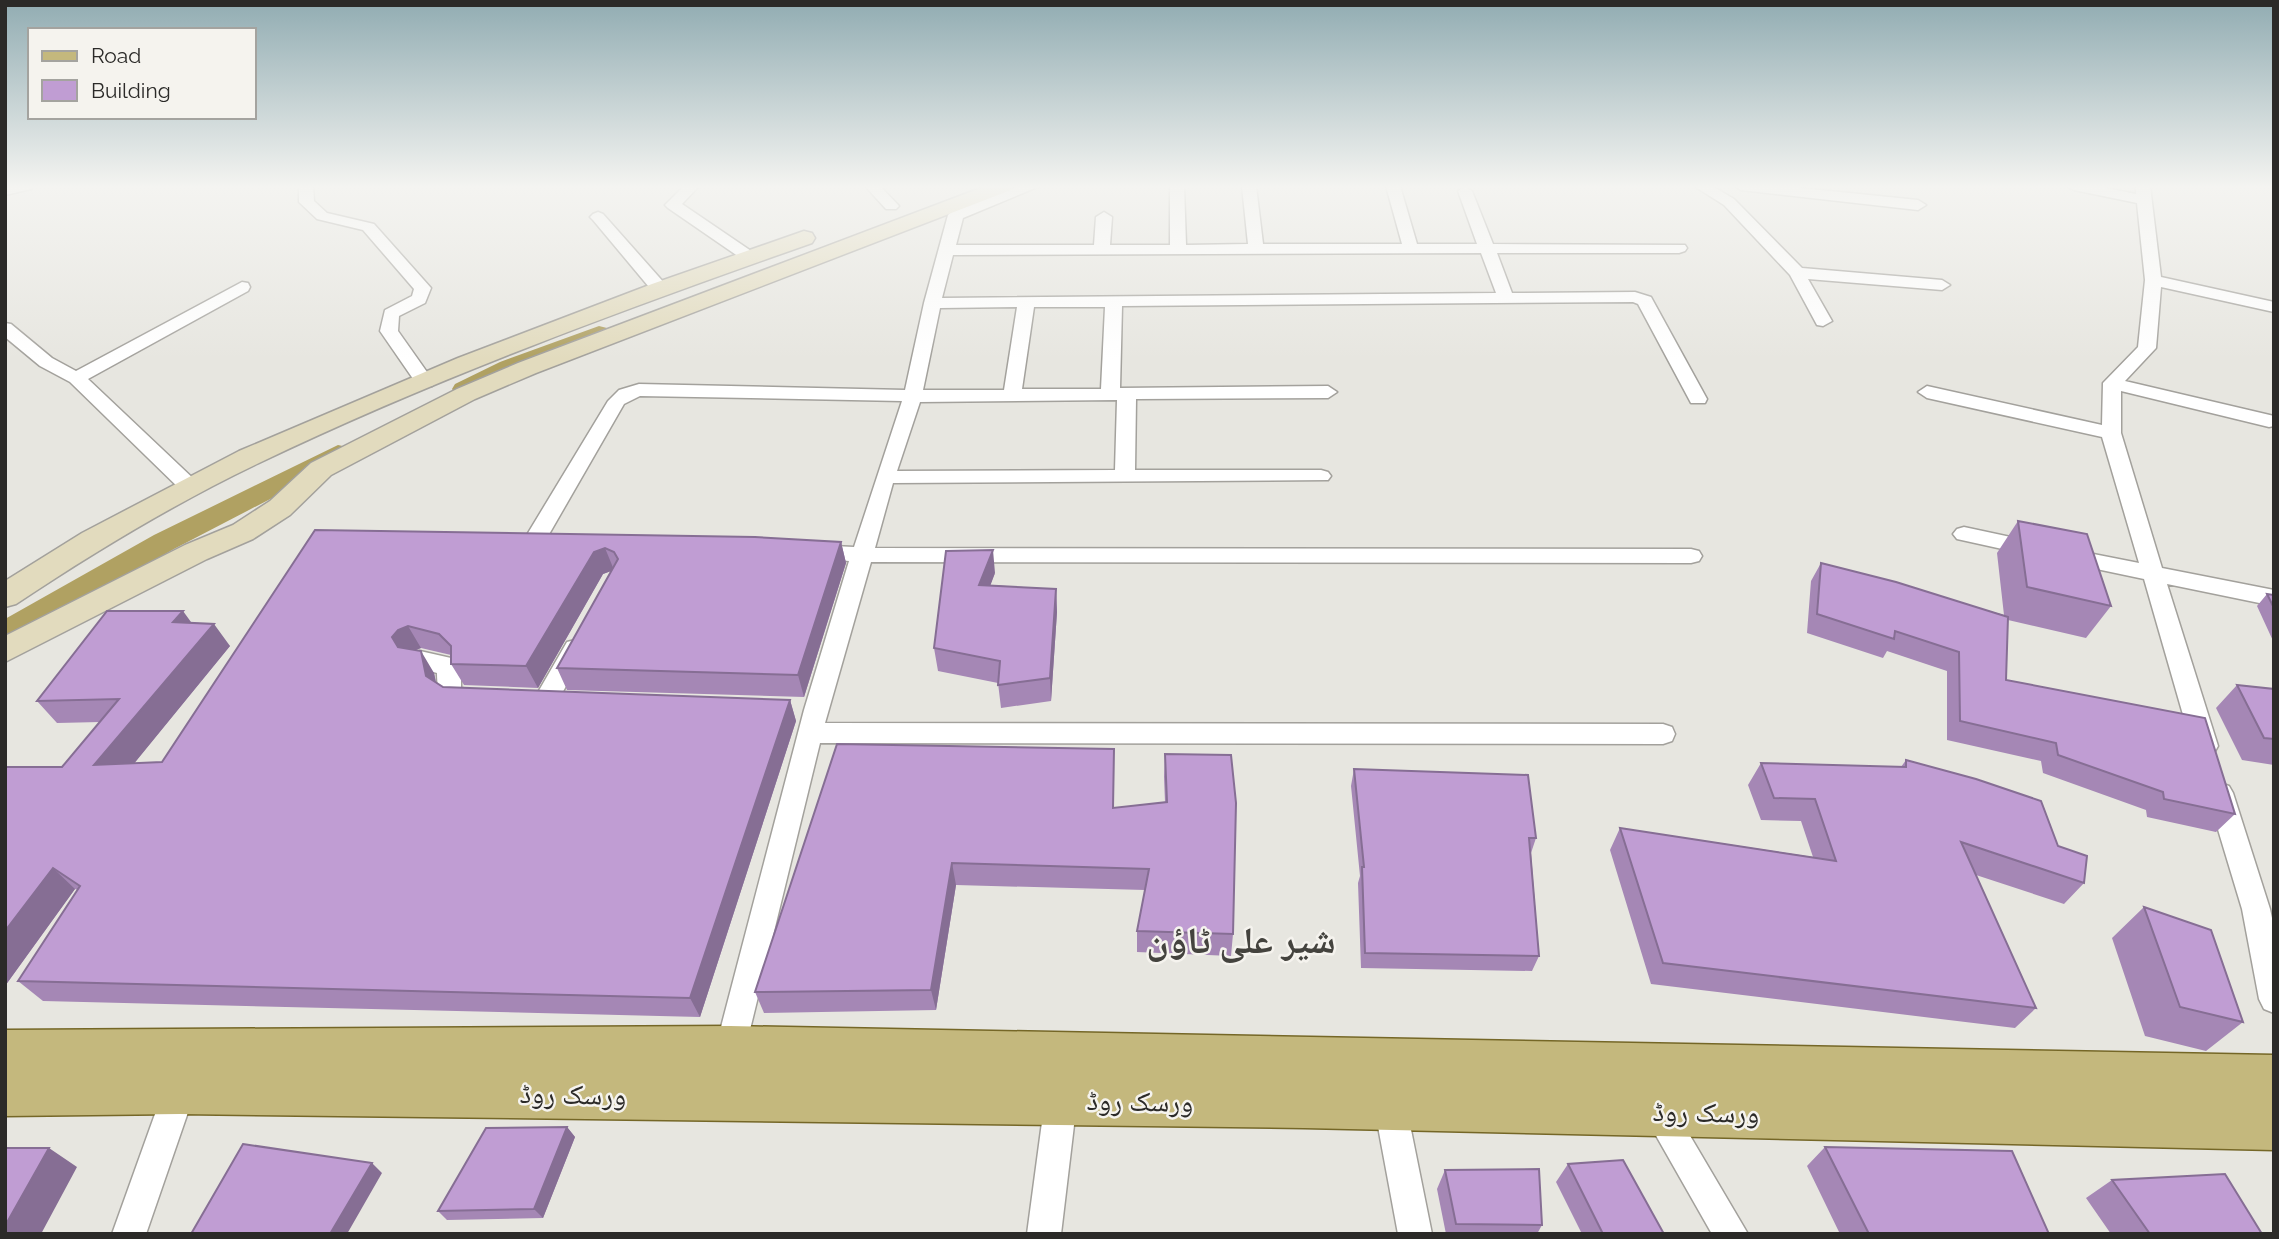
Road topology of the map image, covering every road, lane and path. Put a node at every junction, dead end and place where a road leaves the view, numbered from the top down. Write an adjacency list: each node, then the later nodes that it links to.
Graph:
1 (383, 244): 35 (street)
2 (621, 244): 26 (street)
3 (730, 244): 21 (street)
4 (789, 244): 21 (street)
5 (852, 244): 58 (street)
6 (948, 244): 19 (street)
7 (1102, 244): 20 (street)
8 (1178, 244): 16 (street)
9 (1255, 244): 17 (street)
10 (1410, 244): 18 (street)
11 (1485, 244): 14 (street)
12 (1769, 244): 22 (street)
13 (2149, 244): 23 (street)
14 (1487, 248): 15 (street); 18 (street); 27 (street)
15 (1679, 248)
16 (1178, 249): 17 (street); 20 (street)
17 (1256, 249): 18 (street)
18 (1411, 249)
19 (946, 250): 20 (street); 30 (street)
20 (1102, 250)
21 (751, 258): 26 (street)
22 (1797, 273): 24 (street); 32 (street)
23 (2154, 281): 31 (street); 36 (street)
24 (1941, 285)
25 (242, 286): 34 (street)
26 (660, 289): 35 (street)
27 (1506, 296): 28 (street); 42 (street)
28 (1114, 301): 29 (street); 39 (street)
29 (1026, 302): 30 (street); 40 (street)
30 (932, 303): 41 (street)
31 (2274, 307)
32 (1823, 321)
33 (5, 328): 34 (street)
34 (76, 378): 48 (street)
35 (425, 382): 48 (street)
36 (2112, 383): 43 (street); 44 (street)
37 (1328, 392): 39 (street)
38 (1927, 392): 44 (street)
39 (1118, 394): 40 (street); 47 (street)
40 (1012, 395): 41 (street)
41 (913, 396): 46 (street); 50 (street)
42 (1698, 398)
43 (2269, 421)
44 (2110, 433): 54 (street)
45 (1321, 476): 47 (street)
46 (885, 477): 47 (street); 52 (street)
47 (1125, 477)
48 (191, 488): 55 (street)
49 (1964, 534): 54 (street)
50 (536, 538)
51 (797, 551): 52 (street)
52 (864, 555): 53 (street); 65 (street)
53 (1691, 556)
54 (2151, 573): 56 (street); 67 (street)
55 (5, 596)
56 (2274, 598)
57 (586, 628): 62 (street)
58 (5, 650)
59 (420, 660): 60 (street)
60 (495, 698)
61 (521, 699): 62 (street)
62 (546, 700): 63 (street)
63 (573, 701)
64 (789, 709): 65 (street)
65 (813, 721): 66 (street); 70 (street)
66 (1663, 734)
67 (2274, 999)
68 (5, 1054): 69 (main road, ورسک روڈ)
69 (188, 1070): 70 (main road, ورسک روڈ); 72 (main road, ورسک روڈ); 77 (street)
70 (724, 1073): 71 (main road, ورسک روڈ); 73 (main road, ورسک روڈ)
71 (2274, 1079)
72 (5, 1091)
73 (1061, 1100): 74 (main road, ورسک روڈ); 78 (street)
74 (1390, 1105): 75 (main road, ورسک روڈ); 79 (street)
75 (1658, 1111): 76 (main road, ورسک روڈ); 80 (street)
76 (2274, 1124)
77 (129, 1234)
78 (1044, 1234)
79 (1415, 1234)
80 (1731, 1234)

